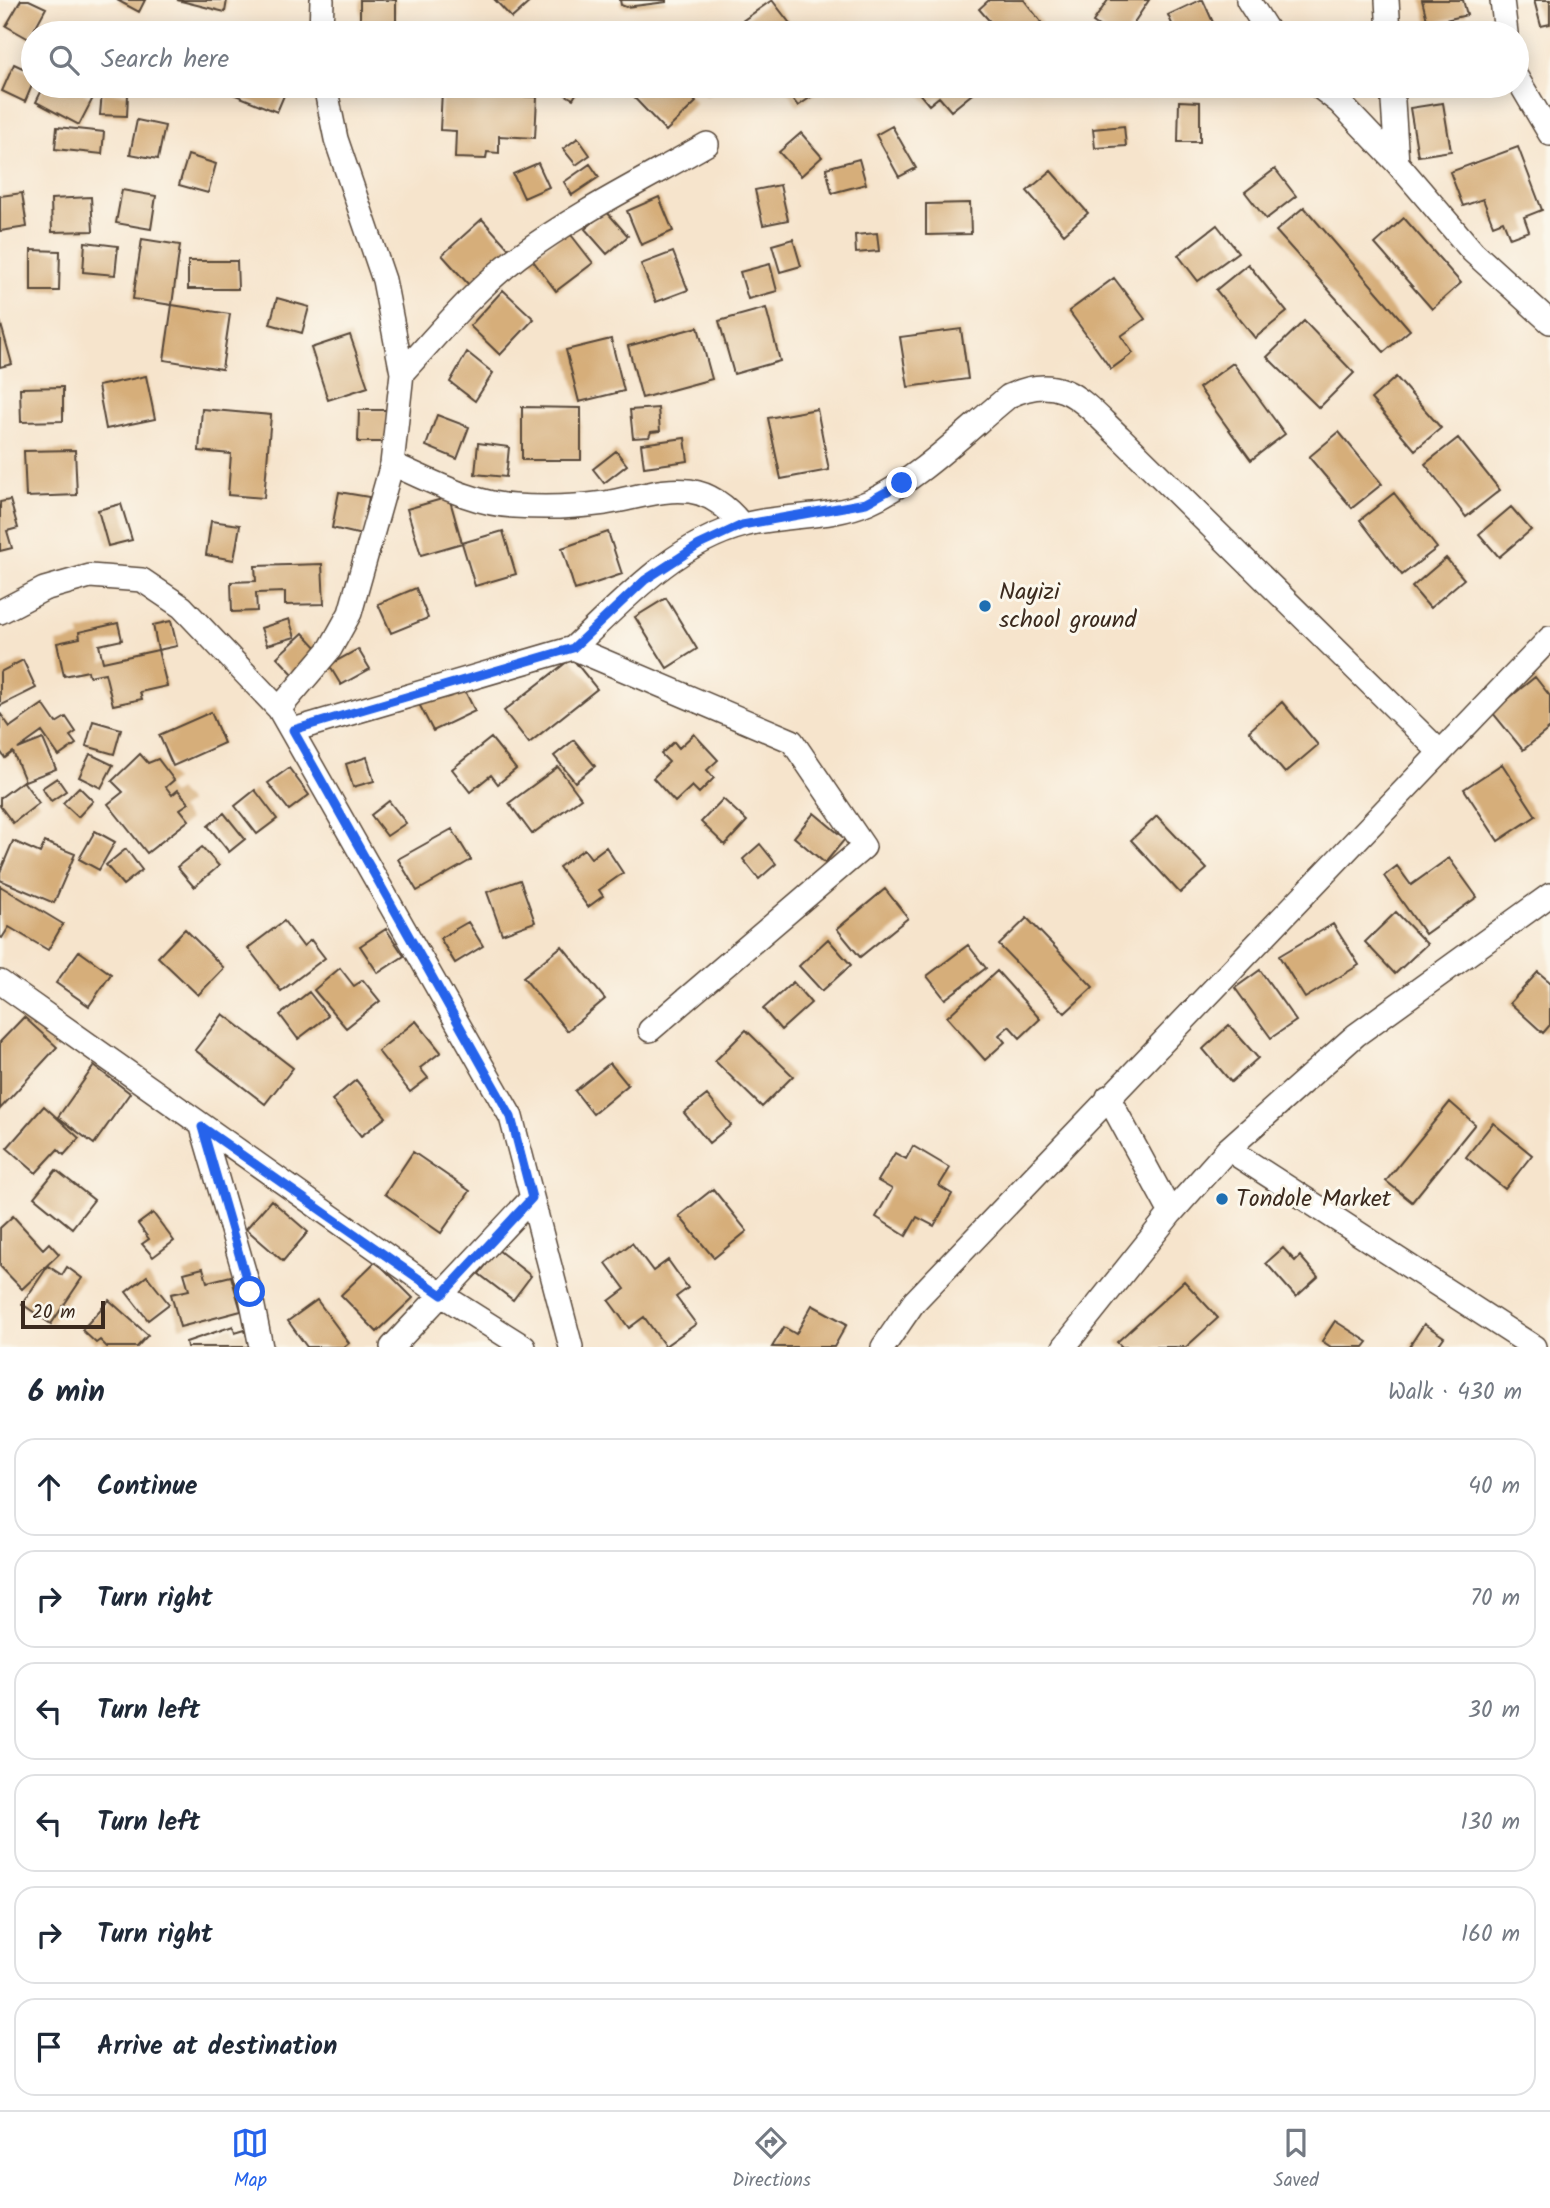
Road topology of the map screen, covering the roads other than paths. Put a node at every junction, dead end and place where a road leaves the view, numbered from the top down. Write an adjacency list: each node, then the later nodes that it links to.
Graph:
1 (322, 0): 5 (street)
2 (1248, 0): 6 (street)
3 (1387, 0): 7 (street)
4 (1502, 0): 8 (street)
5 (321, 21)
6 (1261, 21)
7 (1388, 21)
8 (1505, 21)
9 (327, 98): 17 (street)
10 (1334, 98): 15 (street)
11 (1393, 98): 15 (street)
12 (1529, 98): 13 (street)
13 (1550, 134)
14 (707, 144): 17 (street)
15 (1397, 163): 16 (street)
16 (1550, 322)
17 (402, 373): 18 (street)
18 (392, 464): 19 (street); 23 (street)
19 (742, 525): 22 (street); 25 (street)
20 (0, 612): 23 (street)
21 (1550, 638): 25 (street)
22 (573, 648): 24 (street); 28 (street)
23 (279, 709): 24 (street)
24 (293, 730): 32 (street)
25 (1439, 751): 29 (street)
26 (1550, 895): 31 (street)
27 (0, 982): 30 (street)
28 (650, 1030)
29 (1108, 1097): 33 (street); 39 (street)
30 (202, 1127): 34 (street); 35 (street)
31 (1228, 1149): 33 (street); 41 (street)
32 (532, 1198): 34 (street); 38 (street)
33 (1171, 1213): 40 (street)
34 (442, 1295): 36 (street); 37 (street)
35 (261, 1347)
36 (392, 1347)
37 (524, 1347)
38 (571, 1347)
39 (883, 1347)
40 (1064, 1347)
41 (1534, 1347)

